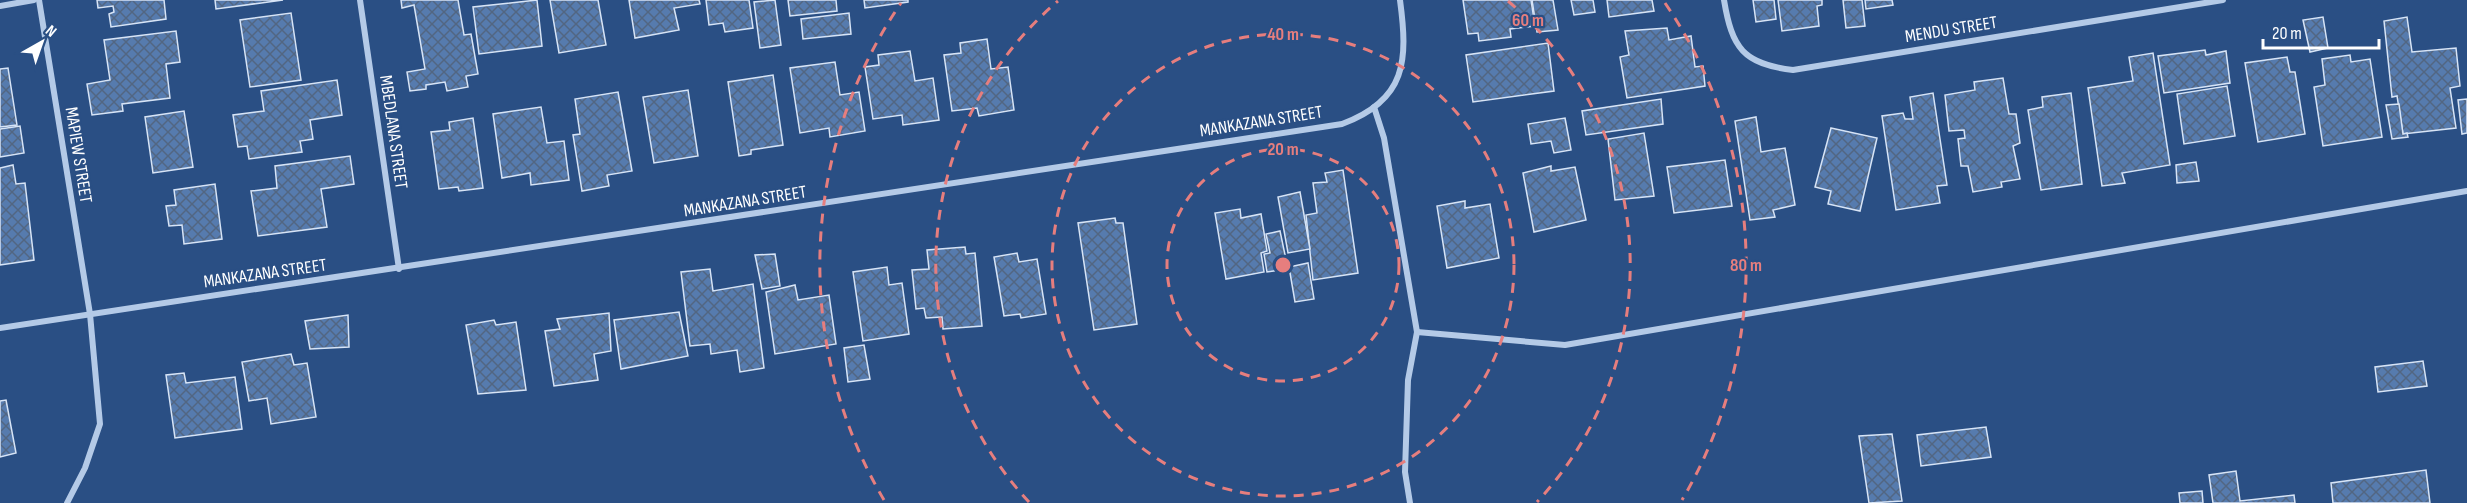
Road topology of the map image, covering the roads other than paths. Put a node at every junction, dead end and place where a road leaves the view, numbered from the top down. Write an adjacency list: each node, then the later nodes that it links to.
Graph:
1 (34, 0): 7 (street)
2 (39, 0): 11 (street, MAPIEW STREET)
3 (360, 0): 10 (street, MBEDLANA STREET)
4 (1400, 0): 8 (street, MANKAZANA STREET)
5 (1724, 0): 6 (street, MENDU STREET)
6 (2223, 0)
7 (0, 6)
8 (1374, 107): 10 (street, MANKAZANA STREET); 13 (street)
9 (2467, 191): 13 (street)
10 (399, 269): 11 (street, MANKAZANA STREET)
11 (90, 314): 12 (street, MANKAZANA STREET); 14 (street, MAPIEW STREET)
12 (0, 328)
13 (1417, 332): 15 (street)
14 (67, 503)
15 (1410, 503)

